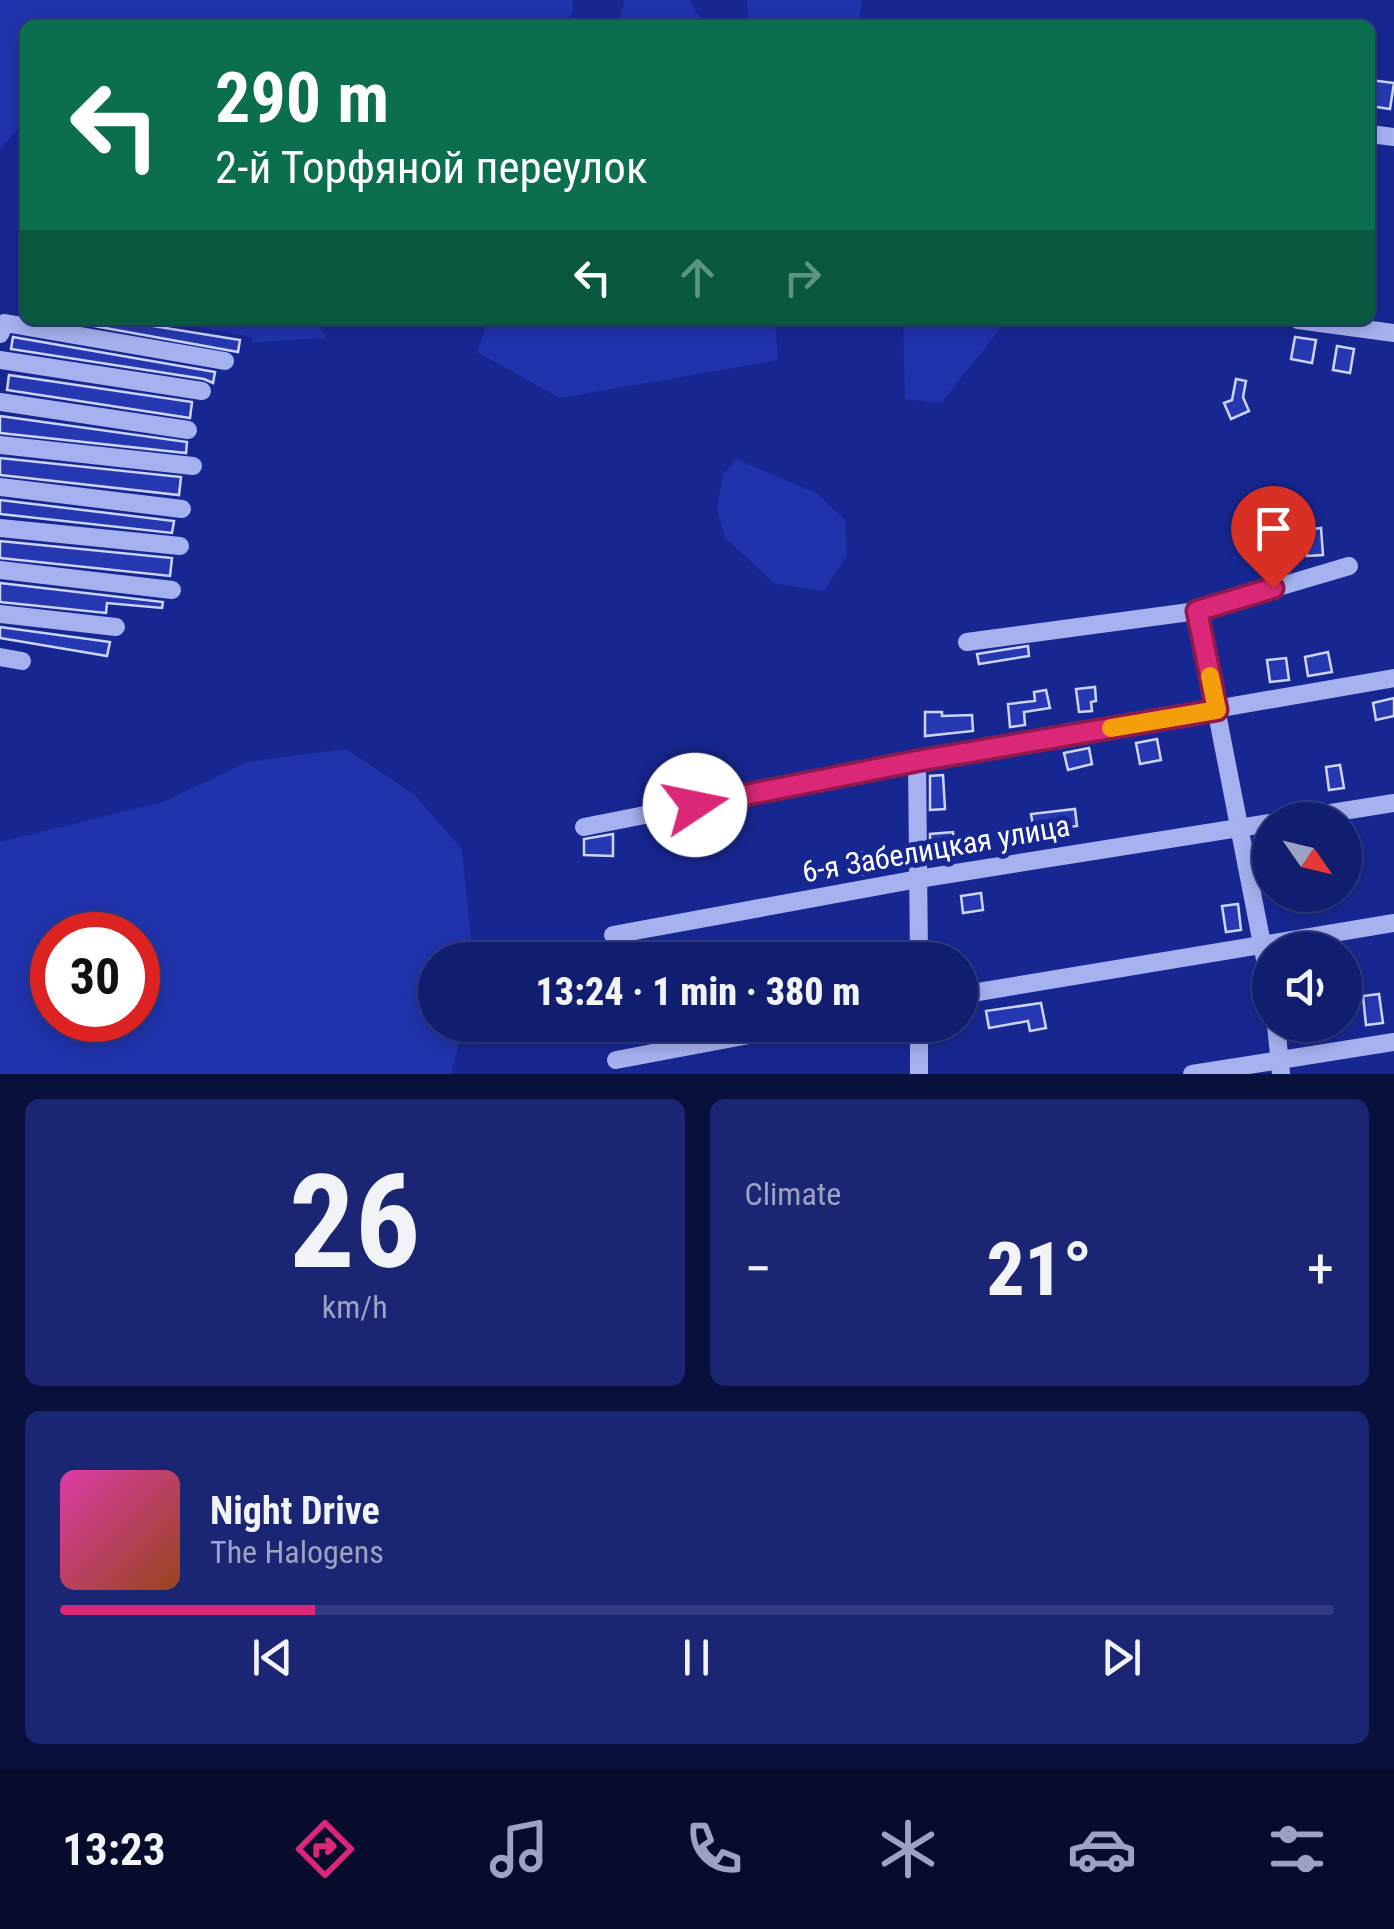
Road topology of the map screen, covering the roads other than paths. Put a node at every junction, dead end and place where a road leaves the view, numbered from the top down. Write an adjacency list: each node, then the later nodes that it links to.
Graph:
1 (1335, 325): 2 (street)
2 (1394, 333)
3 (0, 334): 5 (street)
4 (0, 360): 6 (street)
5 (225, 361)
6 (202, 391)
7 (0, 402): 8 (street)
8 (188, 430)
9 (0, 445): 10 (street)
10 (194, 466)
11 (0, 487): 12 (street)
12 (182, 509)
13 (0, 528): 14 (street)
14 (180, 546)
15 (1349, 566): 18 (street)
16 (0, 570): 17 (street)
17 (172, 590)
18 (1197, 611): 21 (street); 25 (street)
19 (0, 614): 20 (street)
20 (116, 627)
21 (966, 642)
22 (0, 657): 23 (street)
23 (22, 661)
24 (1394, 678): 25 (street)
25 (1217, 710): 26 (street); 31 (street)
26 (917, 761): 30 (street); 32 (street)
27 (1394, 803): 28 (street)
28 (1362, 808)
29 (1252, 826): 31 (street, 6-я Забелицкая улица)
30 (584, 827)
31 (1240, 828): 32 (street, 6-я Забелицкая улица); 34 (street)
32 (918, 879): 36 (street, 6-я Забелицкая улица); 37 (street)
33 (1394, 922): 35 (street)
34 (1262, 932)
35 (1335, 932)
36 (612, 934)
37 (919, 942)
38 (1252, 946): 39 (street)
39 (978, 992)
40 (711, 1042): 44 (street)
41 (920, 1042): 46 (street)
42 (1278, 1042): 45 (street)
43 (1394, 1042): 45 (street)
44 (616, 1060)
45 (1281, 1067): 47 (street)
46 (919, 1074)
47 (1192, 1074)

